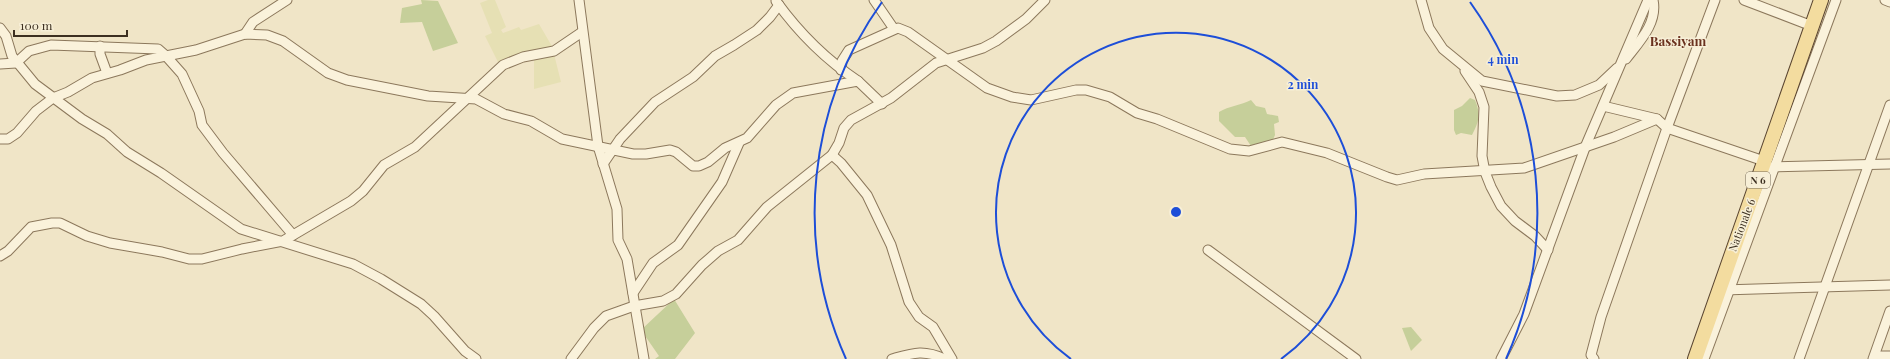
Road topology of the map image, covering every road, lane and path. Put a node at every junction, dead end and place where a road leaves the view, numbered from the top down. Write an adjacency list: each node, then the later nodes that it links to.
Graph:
1 (287, 0): 19 (street)
2 (579, 0): 18 (street)
3 (874, 0): 17 (street)
4 (1045, 0): 22 (street)
5 (1421, 0): 25 (street)
6 (1648, 0): 26 (street)
7 (1653, 0): 26 (street)
8 (1715, 0): 36 (street)
9 (1744, 0): 15 (street)
10 (1822, 0): 15 (main road, Nationale 6 / N 6)
11 (1836, 0): 46 (street)
12 (1885, 0): 14 (street)
13 (777, 2): 27 (street); 41 (street)
14 (1890, 2)
15 (1812, 26): 46 (main road, Nationale 6 / N 6)
16 (0, 28): 23 (street)
17 (894, 29): 22 (street); 27 (street)
18 (582, 32): 31 (street); 39 (street)
19 (245, 34): 21 (street); 31 (street)
20 (100, 46): 21 (street); 23 (street); 28 (street)
21 (166, 56): 28 (street); 48 (street)
22 (945, 59): 32 (street); 47 (street)
23 (16, 63): 24 (street); 30 (street)
24 (0, 64)
25 (1461, 65): 26 (street); 47 (street)
26 (1620, 66): 34 (street)
27 (841, 70): 29 (street)
28 (107, 73): 30 (street)
29 (858, 81): 32 (street); 38 (street)
30 (53, 98): 37 (street); 49 (street)
31 (469, 98): 39 (street); 48 (street)
32 (882, 104): 42 (street)
33 (1890, 105): 44 (street)
34 (1603, 106): 35 (street); 40 (street)
35 (1657, 119): 36 (street); 40 (street)
36 (1667, 128): 46 (street); 69 (street)
37 (0, 139)
38 (740, 143): 41 (street); 56 (street)
39 (598, 146): 41 (street); 43 (street)
40 (1586, 146): 47 (street); 51 (street)
41 (612, 151): 43 (street)
42 (832, 155): 57 (street); 66 (street)
43 (603, 164): 56 (street)
44 (1868, 164): 45 (street); 46 (street); 54 (street)
45 (1890, 164)
46 (1767, 165): 55 (main road, Nationale 6 / N 6)
47 (1485, 172): 51 (street)
48 (293, 235): 49 (street)
49 (282, 242): 52 (street); 61 (street)
50 (1208, 250): 67 (street)
51 (1548, 250): 68 (street)
52 (0, 256)
53 (1890, 285): 54 (street)
54 (1825, 287): 55 (street); 72 (street)
55 (1723, 290): 70 (main road, Nationale 6 / N 6); 71 (street)
56 (633, 293): 57 (street)
57 (634, 306): 62 (street); 63 (street)
58 (1890, 311): 60 (street)
59 (1890, 356): 60 (street)
60 (1874, 357)
61 (476, 359)
62 (571, 359)
63 (644, 359)
64 (892, 359): 65 (street)
65 (945, 359)
66 (952, 359)
67 (1356, 359)
68 (1501, 359)
69 (1594, 359)
70 (1695, 359)
71 (1704, 359)
72 (1799, 359)

